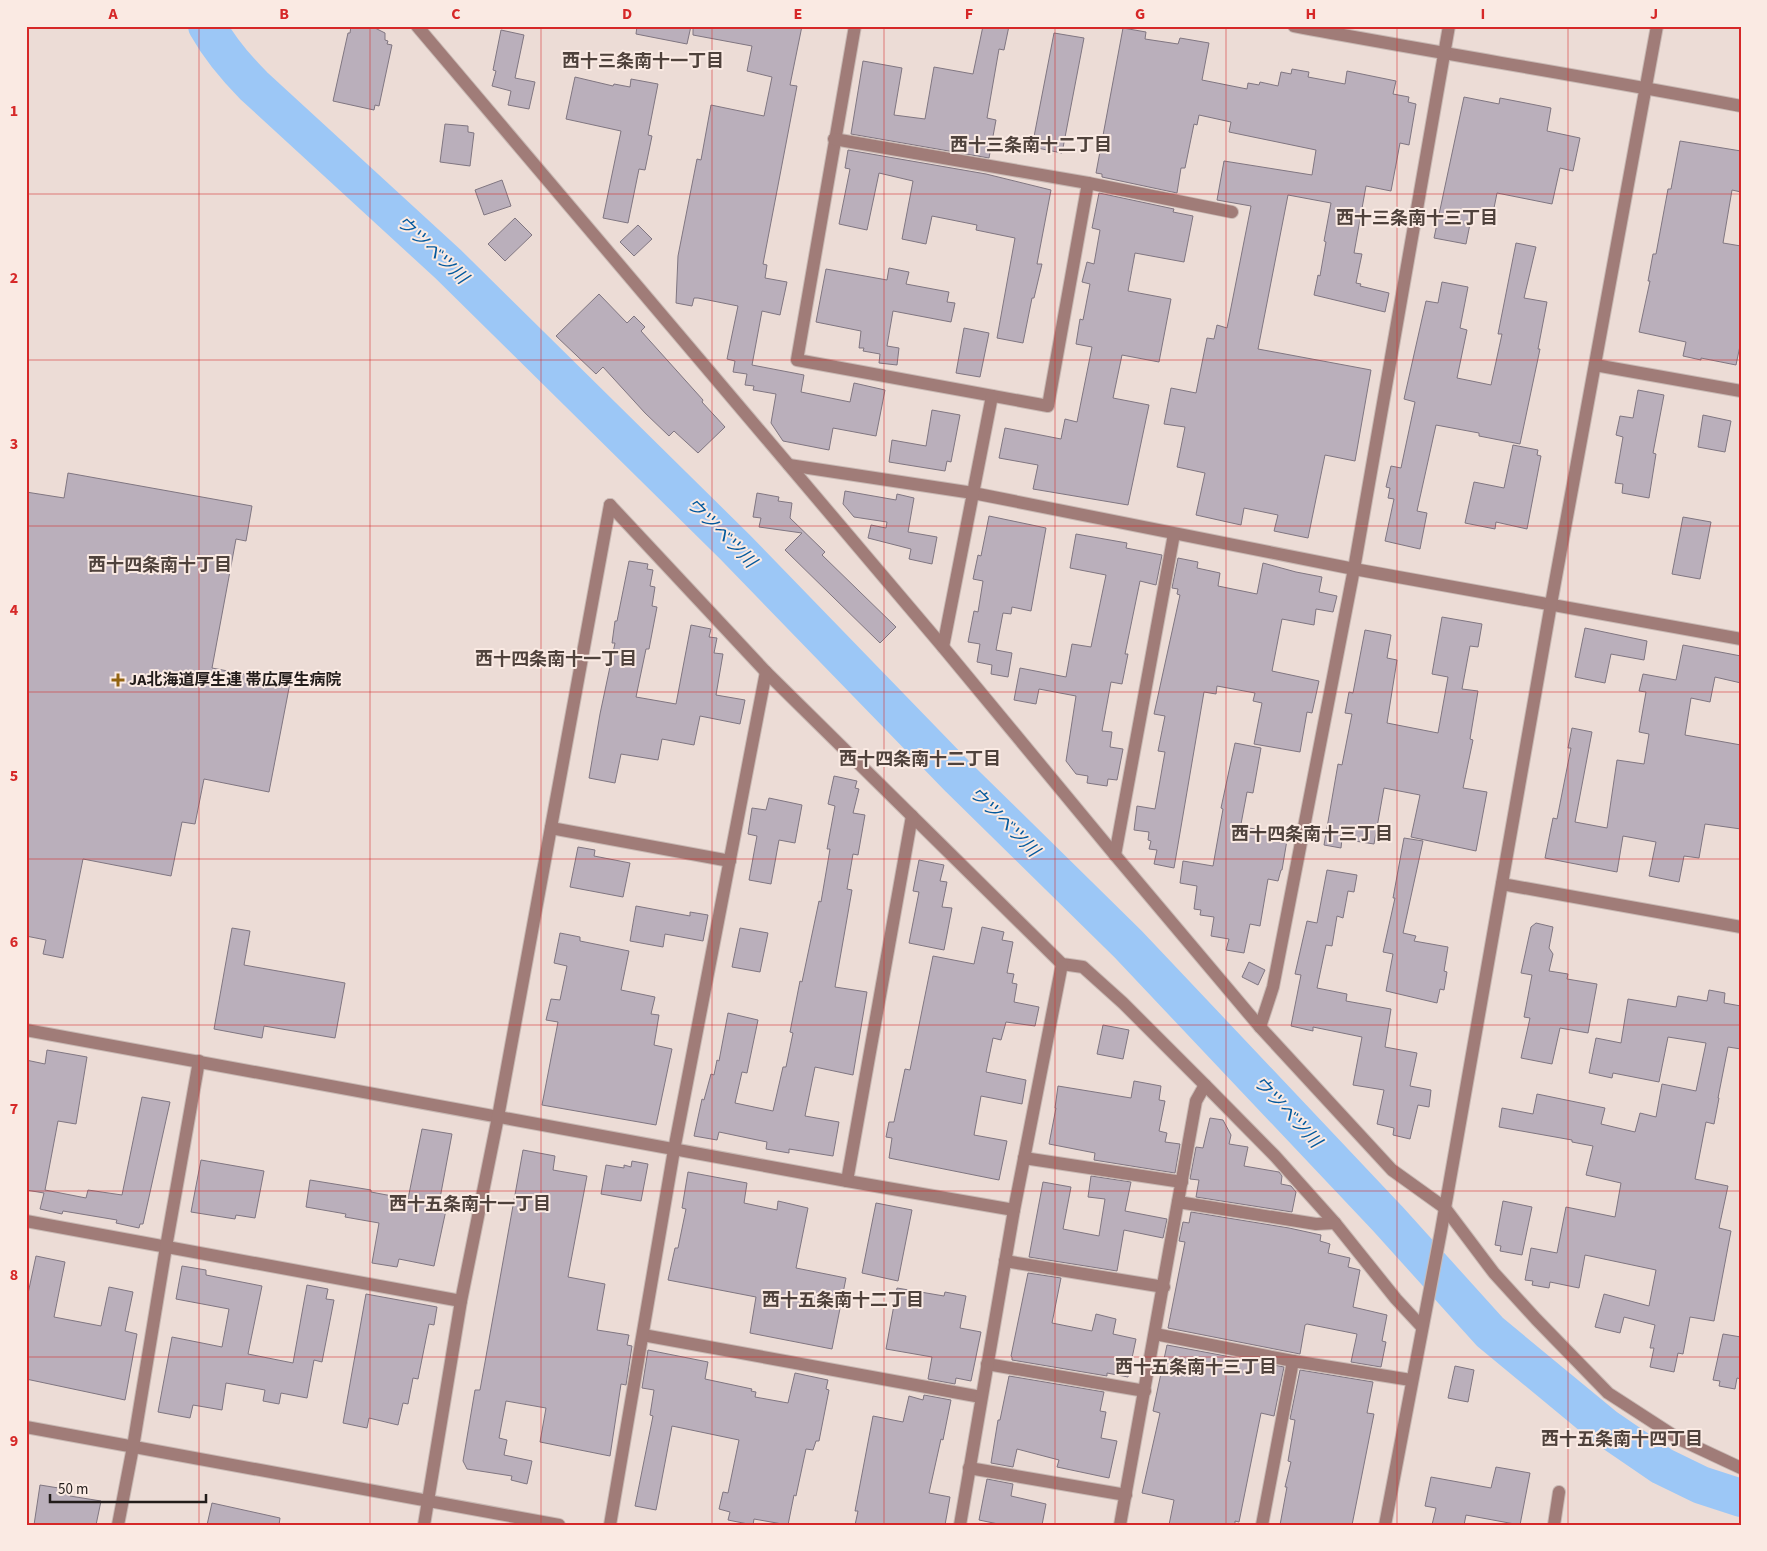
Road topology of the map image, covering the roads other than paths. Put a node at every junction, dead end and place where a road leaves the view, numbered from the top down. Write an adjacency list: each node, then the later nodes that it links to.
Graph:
1 (416, 26): 15 (street)
2 (855, 26): 9 (street)
3 (1294, 26): 6 (street)
4 (1449, 26): 6 (street)
5 (1658, 26): 7 (street)
6 (1443, 54): 7 (street); 18 (street)
7 (1646, 88): 8 (street); 12 (street)
8 (1741, 106)
9 (834, 139): 10 (street); 14 (street)
10 (1088, 183): 11 (street); 14 (street)
11 (1232, 212)
12 (1595, 365): 13 (street); 19 (street)
13 (1741, 391)
14 (992, 396): 16 (street)
15 (789, 465): 16 (street); 21 (street)
16 (973, 493): 17 (street); 21 (street)
17 (1174, 534): 18 (street); 25 (street)
18 (1354, 569): 19 (street); 30 (street)
19 (1551, 604): 20 (street); 27 (street)
20 (1741, 639)
21 (943, 647): 25 (street)
22 (766, 672): 23 (street); 24 (street); 26 (street)
23 (912, 816): 29 (street); 37 (street)
24 (551, 828): 26 (street); 34 (street)
25 (1115, 855): 30 (street)
26 (730, 861): 35 (street)
27 (1502, 884): 28 (street); 40 (street)
28 (1741, 927)
29 (1062, 964): 33 (street); 36 (street)
30 (1260, 1027): 40 (street)
31 (26, 1030): 32 (street)
32 (199, 1061): 34 (street); 44 (street)
33 (1205, 1085): 38 (street); 43 (street)
34 (498, 1117): 35 (street); 47 (street)
35 (674, 1150): 37 (street); 50 (street)
36 (1024, 1158): 38 (street); 41 (street)
37 (847, 1181): 41 (street)
38 (1182, 1182): 39 (street)
39 (1178, 1202): 43 (street); 46 (street)
40 (1445, 1208): 48 (street); 59 (street)
41 (1014, 1210): 45 (street)
42 (26, 1221): 44 (street)
43 (1335, 1223): 48 (street)
44 (166, 1247): 47 (street); 57 (street)
45 (1005, 1261): 46 (street); 52 (street)
46 (1164, 1287): 49 (street)
47 (460, 1300): 62 (street)
48 (1422, 1327): 53 (street)
49 (1155, 1334): 51 (street); 54 (street)
50 (643, 1335): 55 (street); 66 (street)
51 (1294, 1361): 53 (street); 69 (street)
52 (987, 1364): 54 (street); 55 (street)
53 (1411, 1380): 70 (street)
54 (1145, 1391): 61 (street)
55 (981, 1397): 58 (street)
56 (26, 1427): 57 (street)
57 (133, 1447): 62 (street); 63 (street)
58 (969, 1468): 61 (street); 67 (street)
59 (1741, 1468)
60 (1559, 1492): 71 (street)
61 (1126, 1495): 68 (street)
62 (429, 1501): 64 (street); 65 (street)
63 (118, 1525)
64 (424, 1525)
65 (560, 1525)
66 (610, 1525)
67 (960, 1525)
68 (1120, 1525)
69 (1262, 1525)
70 (1384, 1525)
71 (1554, 1525)

